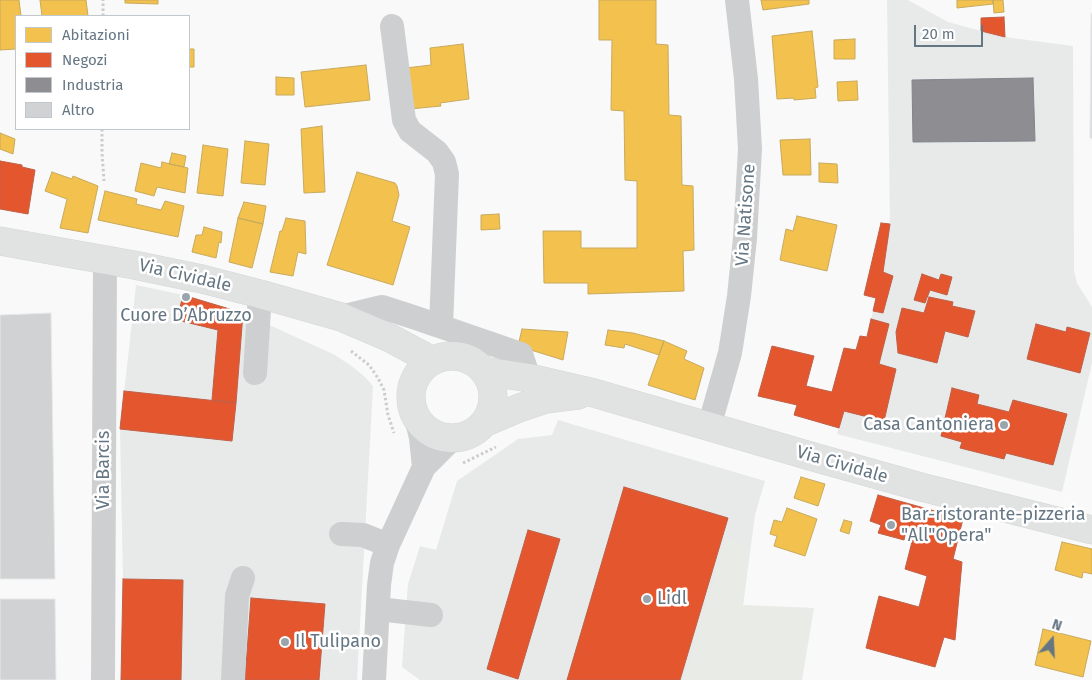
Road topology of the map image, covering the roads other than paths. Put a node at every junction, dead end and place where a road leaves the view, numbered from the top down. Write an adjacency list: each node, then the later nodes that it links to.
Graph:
1 (737, 0): 16 (street, Via Natisone)
2 (392, 26): 7 (street)
3 (0, 241): 4 (main road, Via Cividale)
4 (105, 259): 5 (main road, Via Cividale); 26 (street, Via Barcis)
5 (260, 294): 6 (main road, Via Cividale); 11 (street)
6 (341, 317): 7 (street); 8 (main road, Via Cividale)
7 (441, 326): 9 (street)
8 (366, 328): 10 (main road, Via Cividale); 13 (main road, Via Cividale)
9 (472, 355): 10 (main road, Via Cividale); 12 (main road, Via Cividale); 12 (street); 17 (main road)
10 (431, 360): 13 (main road)
11 (255, 373)
12 (529, 378): 14 (main road, Via Cividale)
13 (410, 389): 15 (main road, Via Cividale)
14 (594, 393): 16 (main road, Via Cividale); 17 (main road, Via Cividale)
15 (417, 421): 18 (main road); 19 (street)
16 (709, 427): 20 (main road, Via Cividale)
17 (491, 434): 18 (main road, Via Cividale)
18 (453, 438): 19 (street)
19 (424, 467): 22 (street)
20 (1092, 530)
21 (342, 534): 22 (street)
22 (388, 545): 24 (street)
23 (243, 578): 27 (street)
24 (378, 609): 25 (street); 28 (street)
25 (431, 615)
26 (102, 680)
27 (233, 680)
28 (374, 680)

